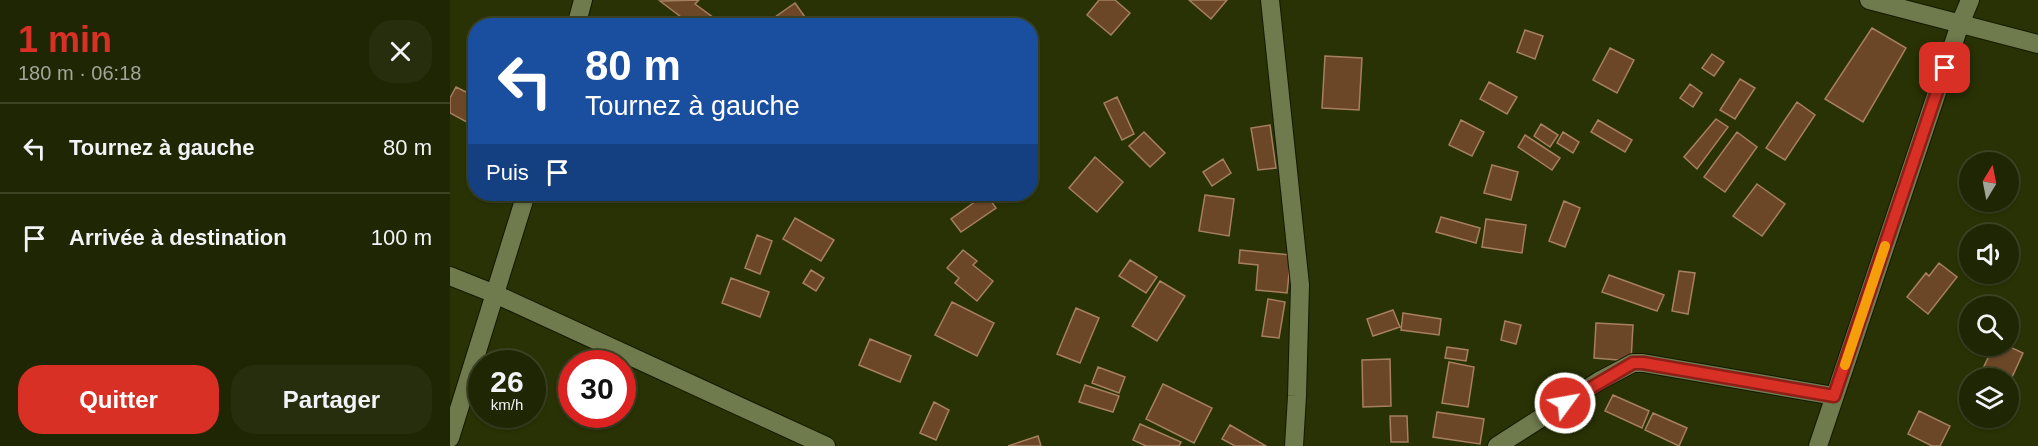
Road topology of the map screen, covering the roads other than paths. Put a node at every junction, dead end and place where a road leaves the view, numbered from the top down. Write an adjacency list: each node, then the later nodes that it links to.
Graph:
1 (583, 0): 5 (street)
2 (1270, 0): 14 (street)
3 (1869, 0): 6 (street)
4 (1970, 0): 6 (street)
5 (578, 18)
6 (1960, 24): 7 (street); 11 (street)
7 (2038, 44)
8 (523, 201): 10 (street)
9 (450, 276): 10 (street)
10 (495, 294): 12 (street); 13 (street)
11 (1834, 396): 15 (street); 16 (street)
12 (450, 438)
13 (826, 446)
14 (1294, 446)
15 (1497, 446)
16 (1818, 446)

